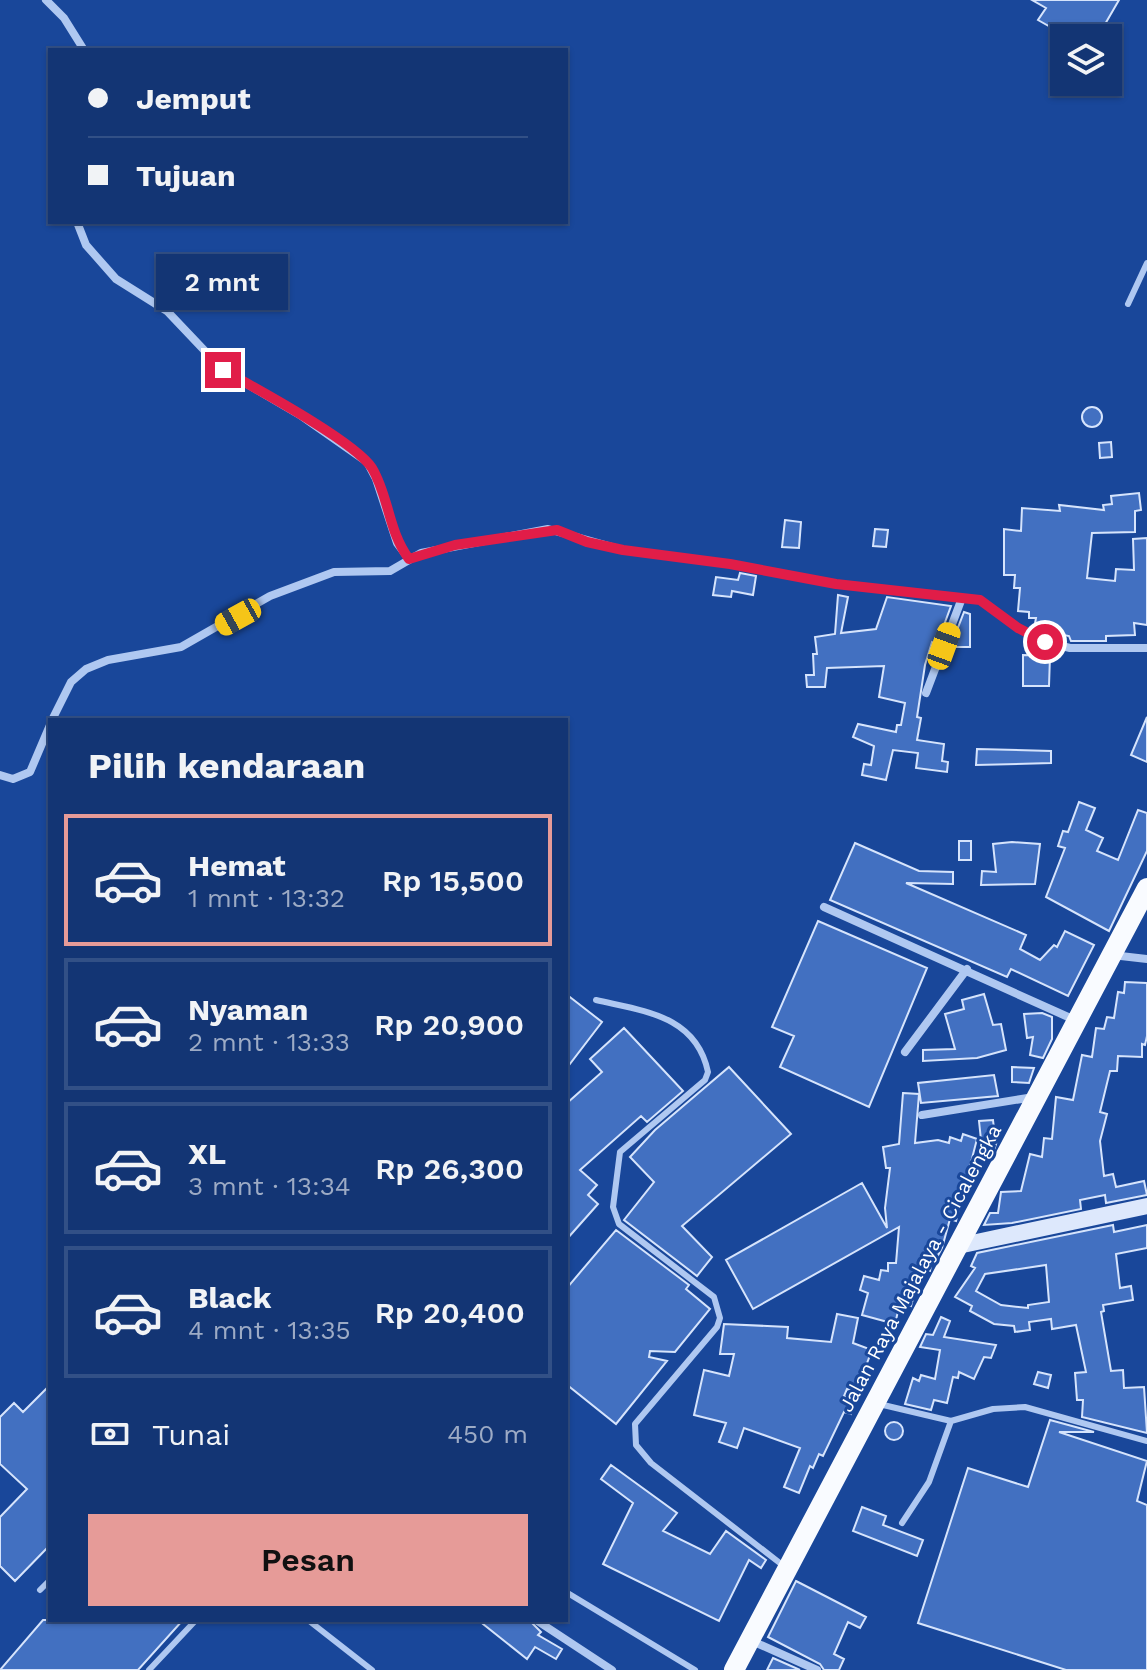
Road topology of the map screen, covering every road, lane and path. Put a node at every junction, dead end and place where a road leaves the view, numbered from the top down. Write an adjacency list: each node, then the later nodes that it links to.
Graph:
1 (46, 0): 2 (street)
2 (83, 48)
3 (78, 224): 6 (street)
4 (1147, 263): 5 (lane)
5 (1128, 304)
6 (409, 559): 7 (street); 10 (street)
7 (962, 598): 8 (street); 9 (street)
8 (1147, 648)
9 (926, 693)
10 (53, 718)
11 (48, 730): 12 (street)
12 (0, 775)
13 (1147, 888): 15 (main road, Jalan Raya Majalaya - Cicalengka)
14 (824, 907): 17 (street)
15 (1112, 955): 16 (street); 19 (main road, Jalan Raya Majalaya - Cicalengka)
16 (1147, 959)
17 (967, 969): 19 (street); 20 (street)
18 (596, 1000): 29 (lane)
19 (1078, 1021): 21 (main road, Jalan Raya Majalaya - Cicalengka)
20 (905, 1052)
21 (1039, 1096): 22 (street); 24 (main road, Jalan Raya Majalaya - Cicalengka)
22 (922, 1115)
23 (1147, 1206): 24 (main road)
24 (958, 1246): 25 (main road, Jalan Raya Majalaya - Cicalengka)
25 (875, 1403): 26 (lane); 29 (main road, Jalan Raya Majalaya - Cicalengka)
26 (951, 1421): 27 (lane); 28 (lane)
27 (1147, 1441)
28 (902, 1523)
29 (788, 1569): 36 (main road, Jalan Raya Majalaya - Cicalengka)
30 (48, 1582): 31 (lane)
31 (40, 1590)
32 (568, 1593): 40 (lane)
33 (194, 1622): 37 (lane)
34 (311, 1622): 38 (lane)
35 (539, 1622): 39 (street)
36 (751, 1640): 41 (main road, Jalan Raya Majalaya - Cicalengka); 42 (street)
37 (149, 1670)
38 (372, 1670)
39 (612, 1670)
40 (695, 1670)
41 (734, 1670)
42 (817, 1670)

